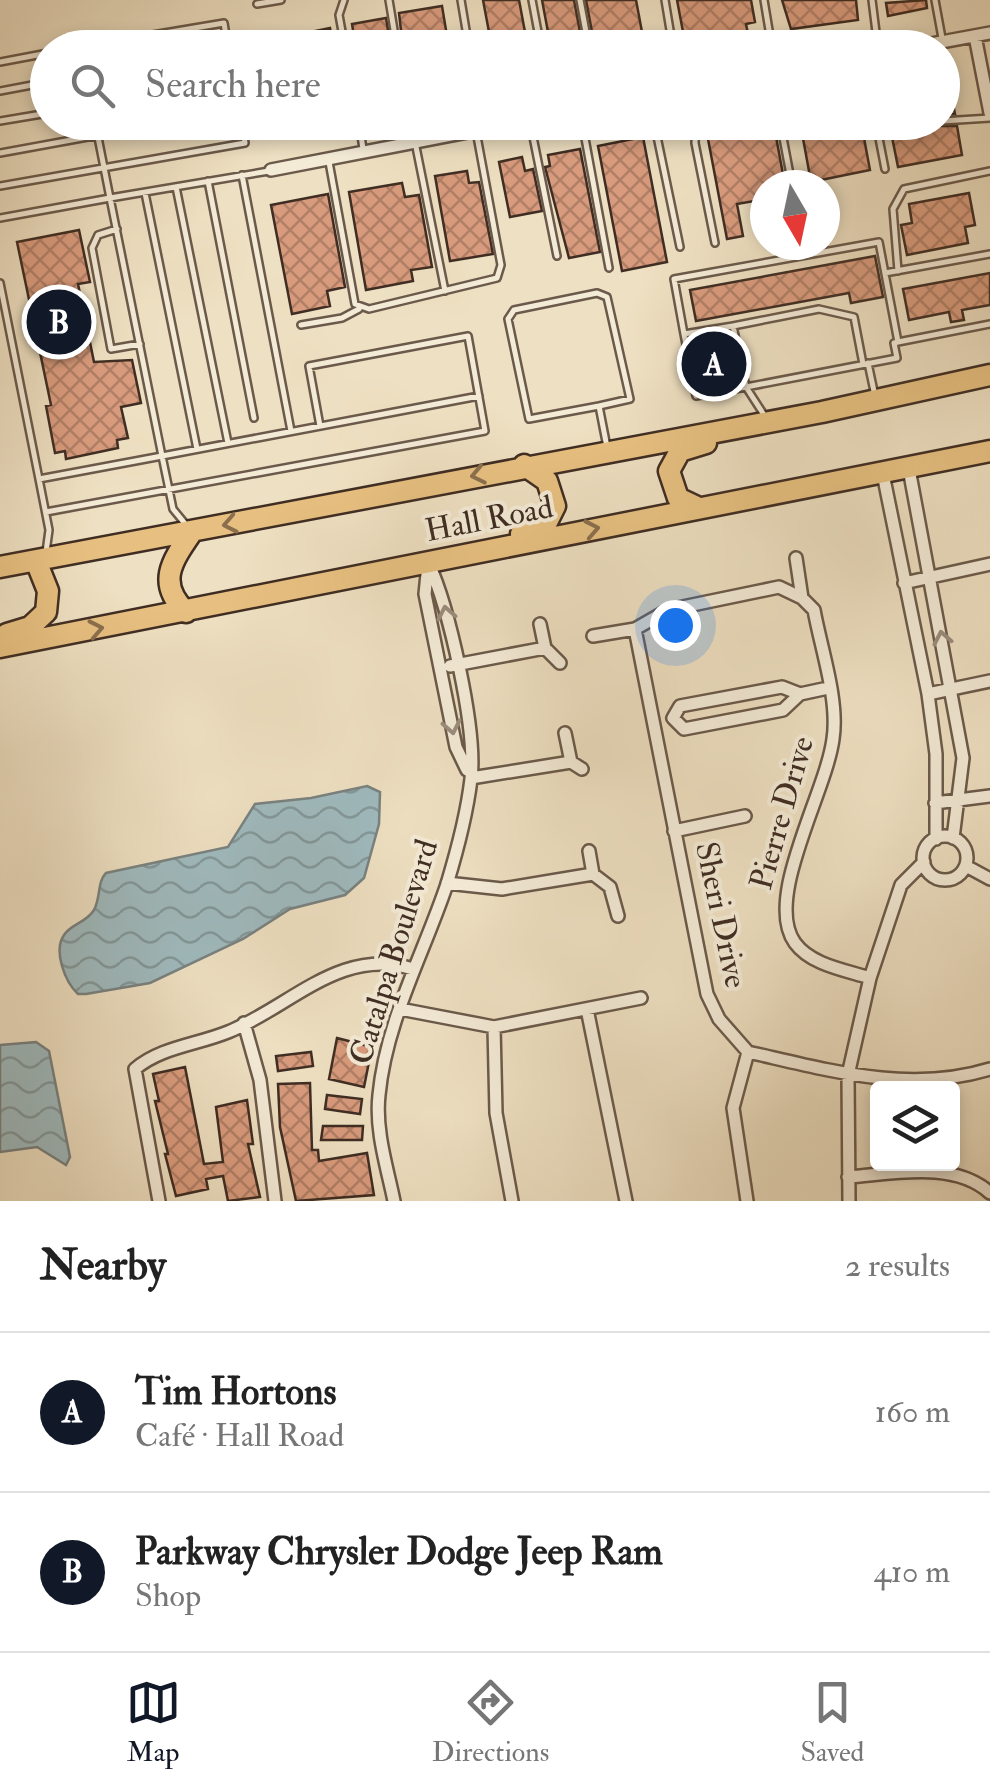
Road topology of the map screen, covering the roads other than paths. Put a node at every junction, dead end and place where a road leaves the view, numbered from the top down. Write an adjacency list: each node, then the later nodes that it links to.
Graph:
1 (281, 0): 11 (lane)
2 (389, 0): 15 (lane)
3 (460, 0): 16 (lane)
4 (532, 0): 17 (lane)
5 (580, 0): 18 (lane)
6 (665, 0): 19 (lane)
7 (764, 0): 20 (lane)
8 (872, 0): 21 (lane)
9 (935, 0): 22 (lane)
10 (340, 1): 14 (lane)
11 (257, 4)
12 (182, 30): 13 (lane)
13 (225, 30)
14 (343, 30)
15 (395, 30)
16 (466, 30)
17 (538, 30)
18 (586, 30)
19 (670, 30)
20 (769, 30)
21 (876, 30)
22 (940, 30)
23 (990, 33): 24 (street)
24 (975, 36): 25 (street); 31 (street)
25 (960, 38)
26 (30, 56): 27 (lane)
27 (0, 62)
28 (30, 85): 29 (lane)
29 (0, 90)
30 (30, 115): 33 (lane)
31 (990, 115): 32 (lane)
32 (960, 119)
33 (0, 121)
34 (71, 140): 49 (lane)
35 (99, 140): 51 (lane)
36 (245, 140): 51 (lane)
37 (362, 140): 48 (lane)
38 (414, 140): 47 (lane)
39 (427, 140): 47 (street)
40 (482, 140): 72 (lane)
41 (533, 140): 67 (lane)
42 (585, 140): 68 (lane)
43 (658, 140): 65 (lane)
44 (695, 140): 64 (lane)
45 (783, 140): 54 (lane)
46 (880, 140): 52 (lane)
47 (414, 143): 48 (street); 72 (lane)
48 (364, 152): 50 (street)
49 (0, 153)
50 (328, 159): 53 (street); 73 (lane)
51 (104, 167): 58 (lane); 61 (lane)
52 (886, 169)
53 (270, 170): 56 (lane)
54 (789, 170)
55 (990, 171): 69 (lane)
56 (242, 175): 57 (lane); 92 (lane)
57 (208, 181): 59 (lane); 89 (lane)
58 (0, 186)
59 (176, 186): 60 (lane); 93 (lane)
60 (145, 192): 61 (lane); 94 (lane)
61 (110, 198): 62 (lane); 63 (lane)
62 (0, 218)
63 (117, 229): 80 (lane); 80 (lane)
64 (715, 242)
65 (680, 247)
66 (990, 254): 69 (lane)
67 (556, 256)
68 (609, 268)
69 (898, 271): 70 (lane)
70 (885, 273): 77 (lane); 79 (lane)
71 (0, 283): 101 (lane)
72 (445, 292): 73 (lane)
73 (359, 309): 75 (lane)
74 (990, 324): 79 (lane)
75 (301, 325)
76 (733, 326): 77 (lane); 78 (lane); 82 (lane)
77 (684, 334): 81 (lane)
78 (734, 336): 81 (lane); 84 (lane)
79 (898, 342): 82 (lane)
80 (140, 344): 97 (lane)
81 (686, 344): 84 (lane)
82 (866, 364): 84 (lane); 86 (lane)
83 (990, 375): 86 (highway, Hall Road)
84 (746, 387): 90 (lane)
85 (479, 396): 91 (lane); 91 (lane); 102 (lane)
86 (876, 399): 88 (highway, Hall Road)
87 (599, 406): 87 (lane); 95 (lane)
88 (822, 412): 90 (highway, Hall Road); 103 (highway)
89 (254, 418)
90 (768, 420): 95 (highway, Hall Road)
91 (320, 426): 92 (lane)
92 (290, 432): 93 (lane)
93 (228, 444): 94 (lane)
94 (197, 449): 97 (lane)
95 (608, 450): 98 (highway, Hall Road)
96 (990, 451): 99 (highway, Hall Road)
97 (162, 456): 101 (lane); 102 (lane)
98 (524, 465): 105 (highway, Hall Road, one-way to 105); 108 (highway)
99 (909, 469): 100 (highway, Hall Road); 111 (street)
100 (883, 474): 103 (highway, Hall Road); 112 (street)
101 (40, 479): 104 (lane)
102 (168, 489): 104 (lane); 105 (lane)
103 (699, 508): 108 (highway, Hall Road, one-way to 103)
104 (46, 512): 107 (lane)
105 (192, 532): 107 (highway, Hall Road); 114 (highway)
106 (796, 558): 113 (street, Pierre Drive)
107 (41, 560): 110 (highway, Hall Road); 117 (highway)
108 (428, 562): 114 (highway, Hall Road); 122 (street, Catalpa Boulevard, one-way to 108); 123 (street)
109 (990, 564): 111 (street)
110 (0, 568)
111 (930, 578): 112 (street); 126 (street, one-way to 111)
112 (904, 583): 128 (street)
113 (802, 598): 116 (street); 125 (street, Pierre Drive)
114 (186, 612): 119 (highway, Hall Road, one-way to 114)
115 (540, 624): 120 (street)
116 (635, 629): 118 (street); 135 (street, Sheri Drive)
117 (0, 635)
118 (593, 636)
119 (0, 647)
120 (546, 648): 121 (street); 122 (street)
121 (560, 663)
122 (456, 665): 123 (street); 130 (street, Catalpa Boulevard)
123 (441, 668): 130 (street, one-way to 130)
124 (990, 681): 126 (street)
125 (828, 688): 127 (street); 146 (street, Pierre Drive)
126 (952, 689): 128 (street); 132 (street)
127 (800, 694): 127 (street)
128 (928, 694): 133 (street)
129 (565, 732): 130 (street)
130 (471, 778): 143 (street, Catalpa Boulevard)
131 (990, 796): 132 (street)
132 (959, 802): 133 (street); 136 (street)
133 (935, 803): 137 (street)
134 (745, 816): 135 (street)
135 (674, 830): 152 (street, Sheri Drive)
136 (954, 838): 137 (street); 140 (street)
137 (936, 839): 139 (street)
138 (588, 851): 141 (street)
139 (924, 862): 140 (street); 146 (street)
140 (966, 866): 142 (street)
141 (593, 874): 143 (street); 144 (street)
142 (990, 879)
143 (447, 883): 145 (street, Catalpa Boulevard)
144 (618, 916)
145 (414, 969): 148 (street, Catalpa Boulevard); 150 (street)
146 (870, 978): 154 (street)
147 (641, 998): 149 (street)
148 (400, 1009): 151 (street); 159 (street, Catalpa Boulevard)
149 (587, 1009): 151 (street); 161 (street)
150 (244, 1024): 157 (street); 158 (street)
151 (494, 1027): 160 (street)
152 (748, 1052): 154 (street); 162 (street)
153 (990, 1069): 154 (street)
154 (848, 1074): 155 (street)
155 (848, 1177): 156 (street); 163 (street)
156 (988, 1188)
157 (159, 1201)
158 (275, 1201)
159 (394, 1201)
160 (512, 1201)
161 (626, 1201)
162 (747, 1201)
163 (849, 1201)

